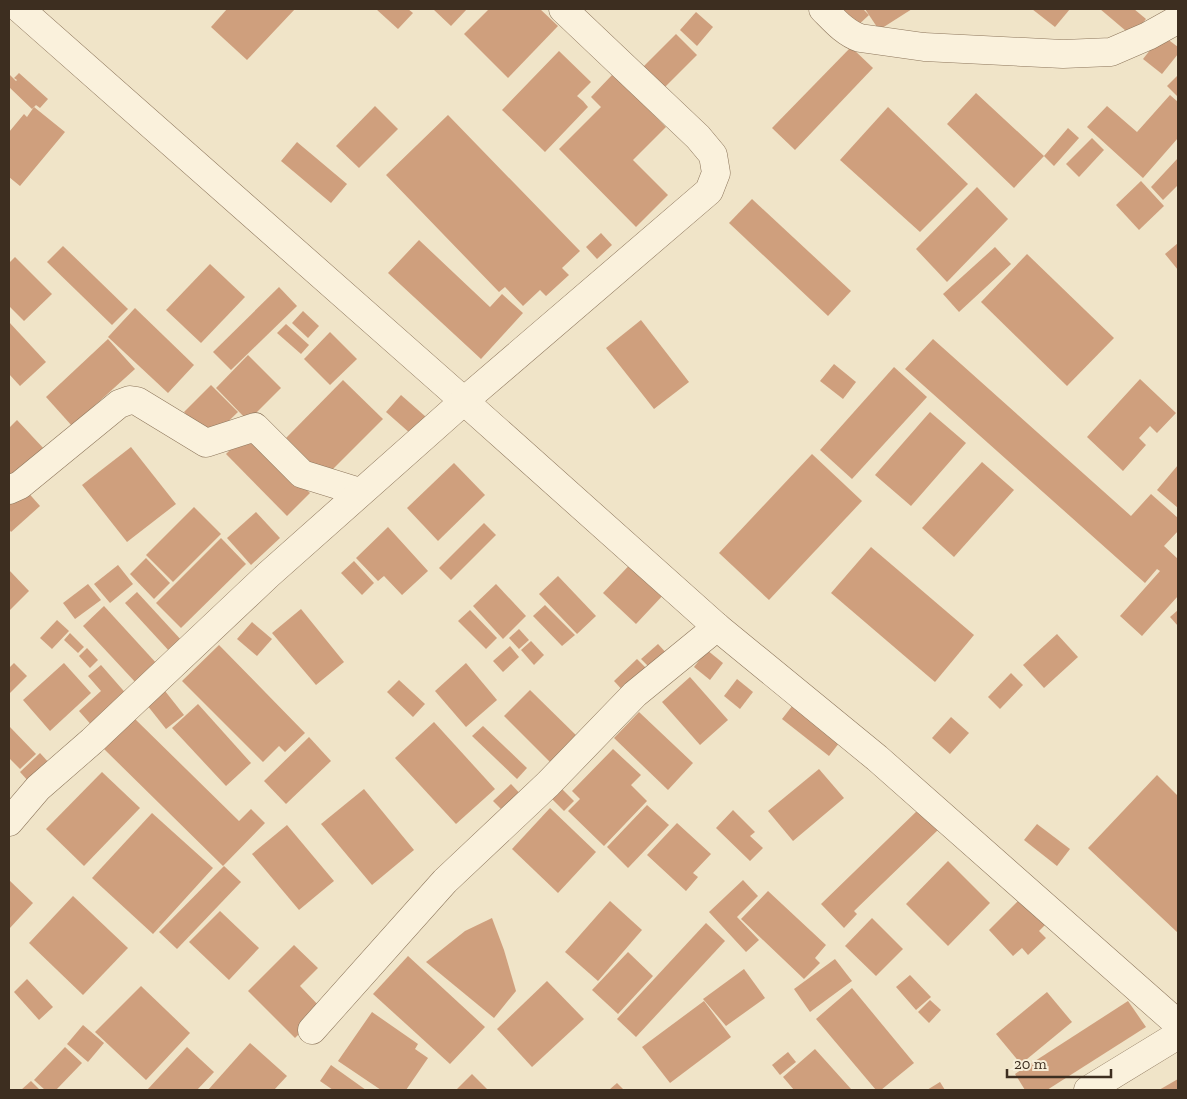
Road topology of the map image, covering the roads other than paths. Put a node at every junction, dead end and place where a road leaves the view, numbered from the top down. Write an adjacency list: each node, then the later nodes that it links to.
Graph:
1 (20, 9): 5 (street)
2 (563, 9): 5 (street)
3 (824, 9): 4 (street)
4 (1172, 18)
5 (464, 401): 7 (street); 8 (street)
6 (9, 490): 7 (street)
7 (360, 492): 9 (street)
8 (717, 627): 10 (street); 11 (street)
9 (9, 822)
10 (1178, 1024)
11 (312, 1030)
12 (1178, 1036): 13 (street)
13 (1088, 1090)

